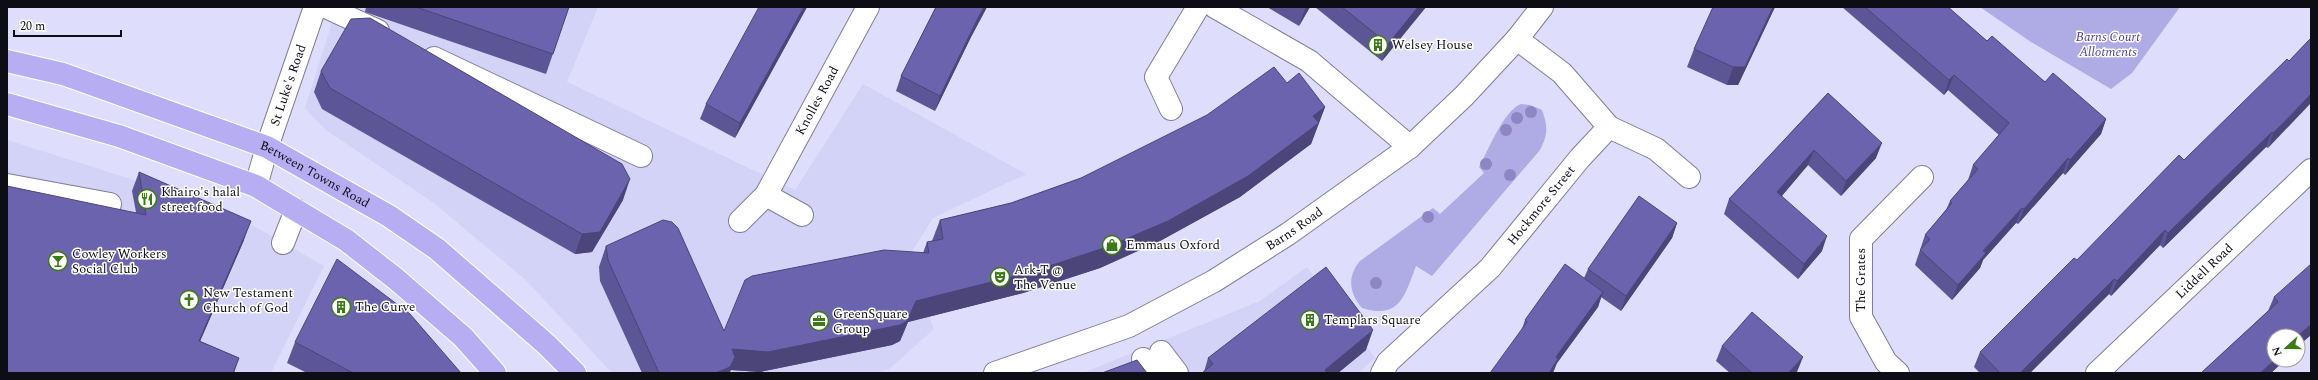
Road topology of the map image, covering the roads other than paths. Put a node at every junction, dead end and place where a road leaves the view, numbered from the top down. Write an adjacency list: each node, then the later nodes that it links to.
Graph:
1 (315, 7): 14 (street, St Luke's Road)
2 (326, 7): 8 (street)
3 (868, 7): 22 (street, Knolles Road)
4 (1198, 7): 12 (street)
5 (1215, 7): 15 (street)
6 (1542, 7): 7 (street, Barns Road)
7 (1517, 39): 13 (street); 15 (street, Barns Road)
8 (398, 41)
9 (419, 51): 16 (street)
10 (7, 61): 14 (main road, Between Towns Road)
11 (7, 104): 21 (main road)
12 (1171, 109)
13 (1609, 127): 18 (street); 33 (street, Hockmore Street)
14 (267, 147): 21 (street, St Luke's Road); 30 (main road, Between Towns Road)
15 (1410, 147): 31 (street, Barns Road)
16 (641, 156)
17 (2310, 172): 35 (street, Liddell Road)
18 (1689, 177)
19 (1922, 177): 34 (street, The Grates)
20 (7, 185): 23 (street)
21 (256, 186): 24 (main road)
22 (766, 195): 25 (street); 26 (street, Knolles Road)
23 (110, 204)
24 (296, 210): 27 (street); 29 (main road)
25 (802, 215)
26 (740, 221)
27 (284, 243)
28 (1153, 361): 32 (street)
29 (495, 373)
30 (575, 373)
31 (996, 373)
32 (1177, 373)
33 (1382, 373)
34 (1898, 373)
35 (2098, 373)

